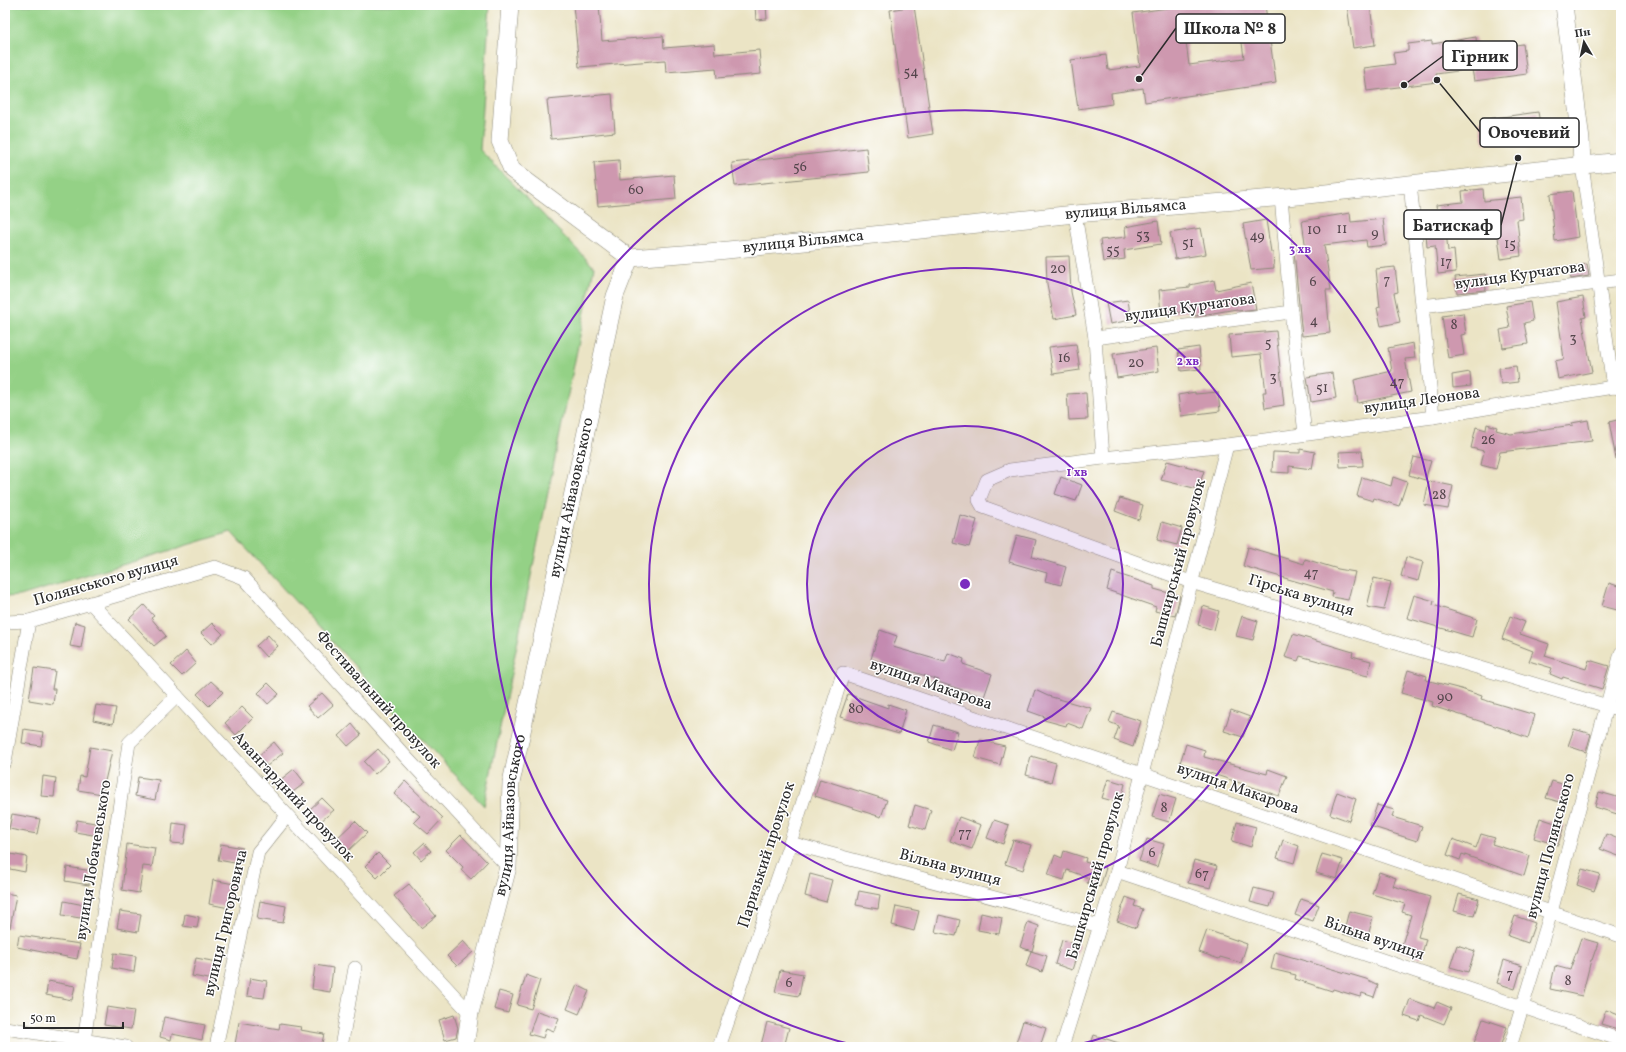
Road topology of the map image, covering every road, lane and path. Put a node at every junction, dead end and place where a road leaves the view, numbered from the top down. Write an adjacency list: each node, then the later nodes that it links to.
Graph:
1 (510, 5): 8 (street)
2 (1564, 5): 4 (street)
3 (1621, 161): 4 (street, вулиця Вільямса)
4 (1582, 165): 5 (street, вулиця Вільямса); 10 (street)
5 (1410, 183): 6 (street, вулиця Вільямса); 11 (street)
6 (1281, 197): 7 (street, вулиця Вільямса); 12 (street)
7 (1075, 214): 8 (street, вулиця Вільямса); 13 (street)
8 (630, 258): 33 (street, вулиця Айвазовського)
9 (1621, 280): 10 (street, вулиця Курчатова)
10 (1598, 283): 11 (street, вулиця Курчатова); 14 (street)
11 (1423, 306): 15 (street)
12 (1291, 312): 13 (street, вулиця Курчатова); 16 (street)
13 (1095, 338): 18 (street)
14 (1617, 388): 15 (street, вулиця Леонова)
15 (1433, 417): 16 (street, вулиця Леонова)
16 (1305, 434): 17 (street, вулиця Леонова)
17 (1227, 445): 18 (street); 20 (street, Башкирський провулок)
18 (1103, 458): 20 (street, Гірська вулиця)
19 (215, 567): 21 (street, Полянського вулиця); 33 (street, Фестивальний провулок)
20 (1191, 582): 27 (street, Гірська вулиця); 30 (street, Башкирський провулок)
21 (91, 603): 22 (street, Полянського вулиця); 26 (street, Авангардний провулок)
22 (29, 621): 23 (street, Полянського вулиця); 29 (street)
23 (5, 622)
24 (1621, 653): 27 (street, вулиця Полянського)
25 (843, 673): 30 (street, вулиця Макарова); 32 (street, Паризький провулок)
26 (177, 696): 31 (street, Авангардний провулок); 43 (street, вулиця Лобачевського)
27 (1607, 705): 28 (street, Гірська вулиця); 35 (street, вулиця Полянського)
28 (1621, 710)
29 (5, 762)
30 (1142, 774): 34 (street, Башкирський провулок); 35 (street, вулиця Макарова)
31 (287, 816): 40 (street, Авангардний провулок); 45 (street, вулиця Григоровича)
32 (790, 843): 36 (street, Вільна вулиця); 48 (street, Паризький провулок)
33 (508, 867): 40 (street, вулиця Айвазовського)
34 (1116, 871): 36 (street, Башкирський провулок); 39 (street, Вільна вулиця)
35 (1551, 912): 37 (street, вулиця Макарова); 39 (street, вулиця Полянського)
36 (1100, 926): 49 (street, Башкирський провулок)
37 (1621, 936)
38 (355, 968): 46 (street)
39 (1522, 1007): 42 (street, Вільна вулиця); 50 (street, вулиця Полянського)
40 (470, 1013): 47 (street, вулиця Айвазовського)
41 (5, 1028): 43 (street)
42 (1621, 1040)
43 (83, 1044): 44 (street)
44 (126, 1047)
45 (216, 1047)
46 (341, 1047)
47 (465, 1047)
48 (719, 1047)
49 (1062, 1047)
50 (1510, 1047)

